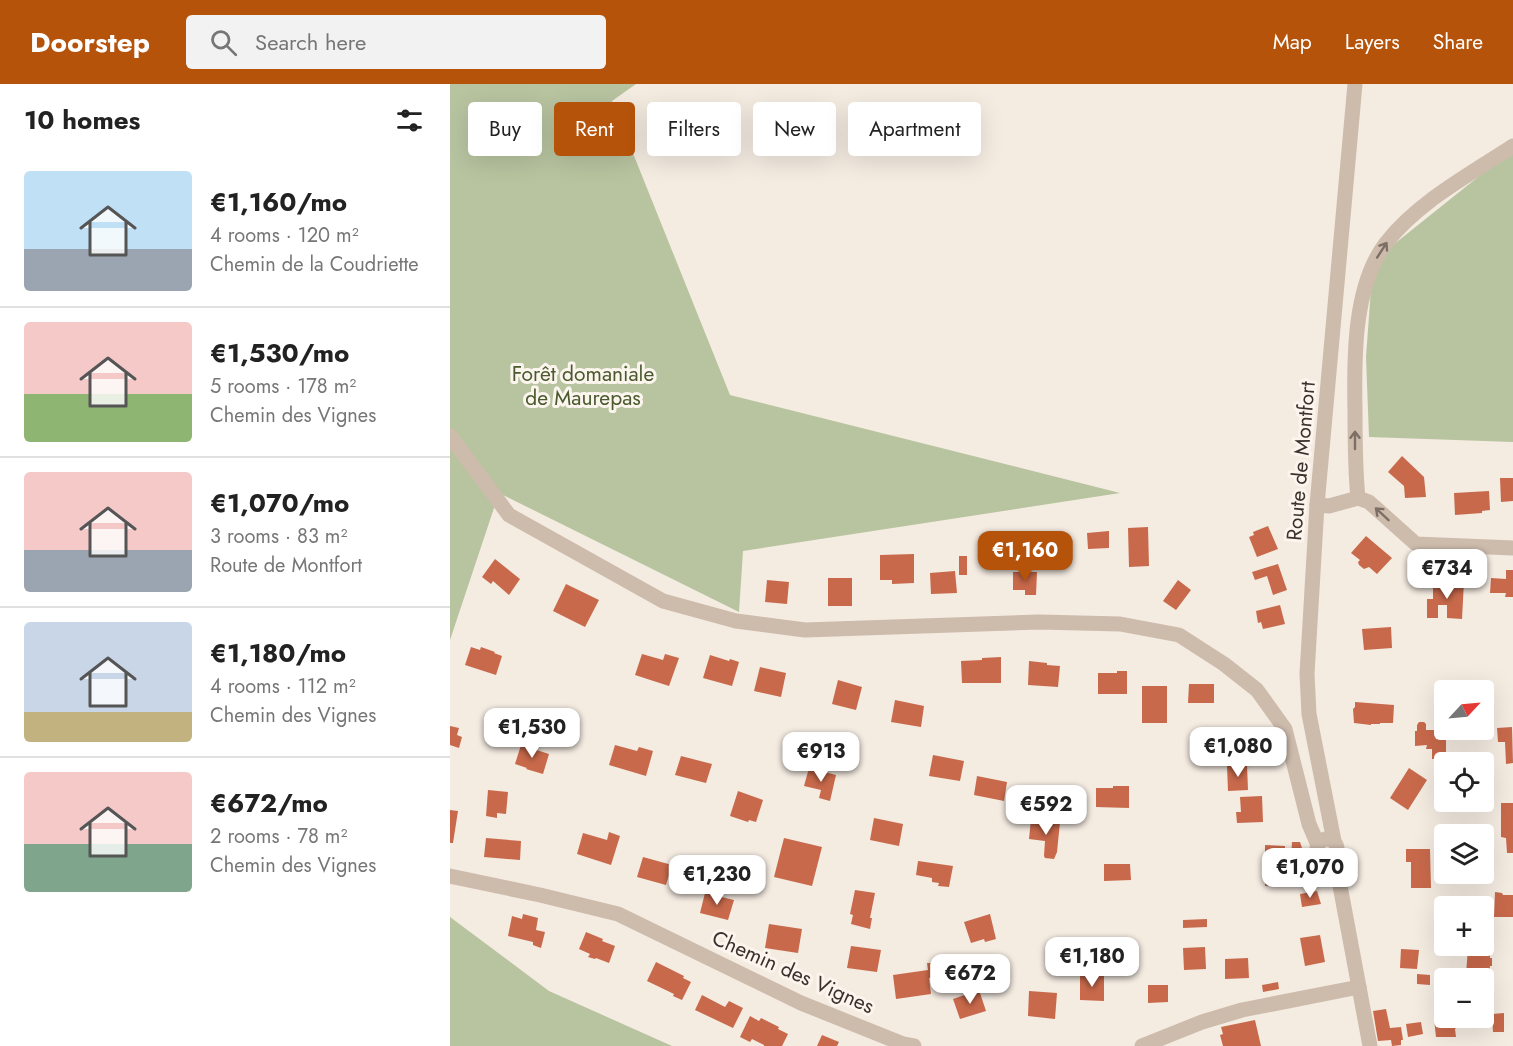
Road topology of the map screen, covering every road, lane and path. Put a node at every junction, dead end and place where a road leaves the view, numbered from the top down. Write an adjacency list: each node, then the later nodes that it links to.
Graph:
1 (1355, 84): 5 (street, Route de Montfort)
2 (1513, 146): 4 (street, one-way to 2)
3 (450, 436): 8 (street)
4 (1358, 498): 5 (street); 6 (street, one-way to 4)
5 (1317, 505): 7 (street, Route de Montfort)
6 (1513, 548)
7 (1334, 841): 8 (street); 9 (street)
8 (1318, 845): 9 (street)
9 (1327, 859): 11 (street)
10 (450, 876): 12 (street, Chemin des Vignes)
11 (1359, 987): 13 (street); 14 (street)
12 (914, 1046)
13 (1142, 1046)
14 (1370, 1046)

